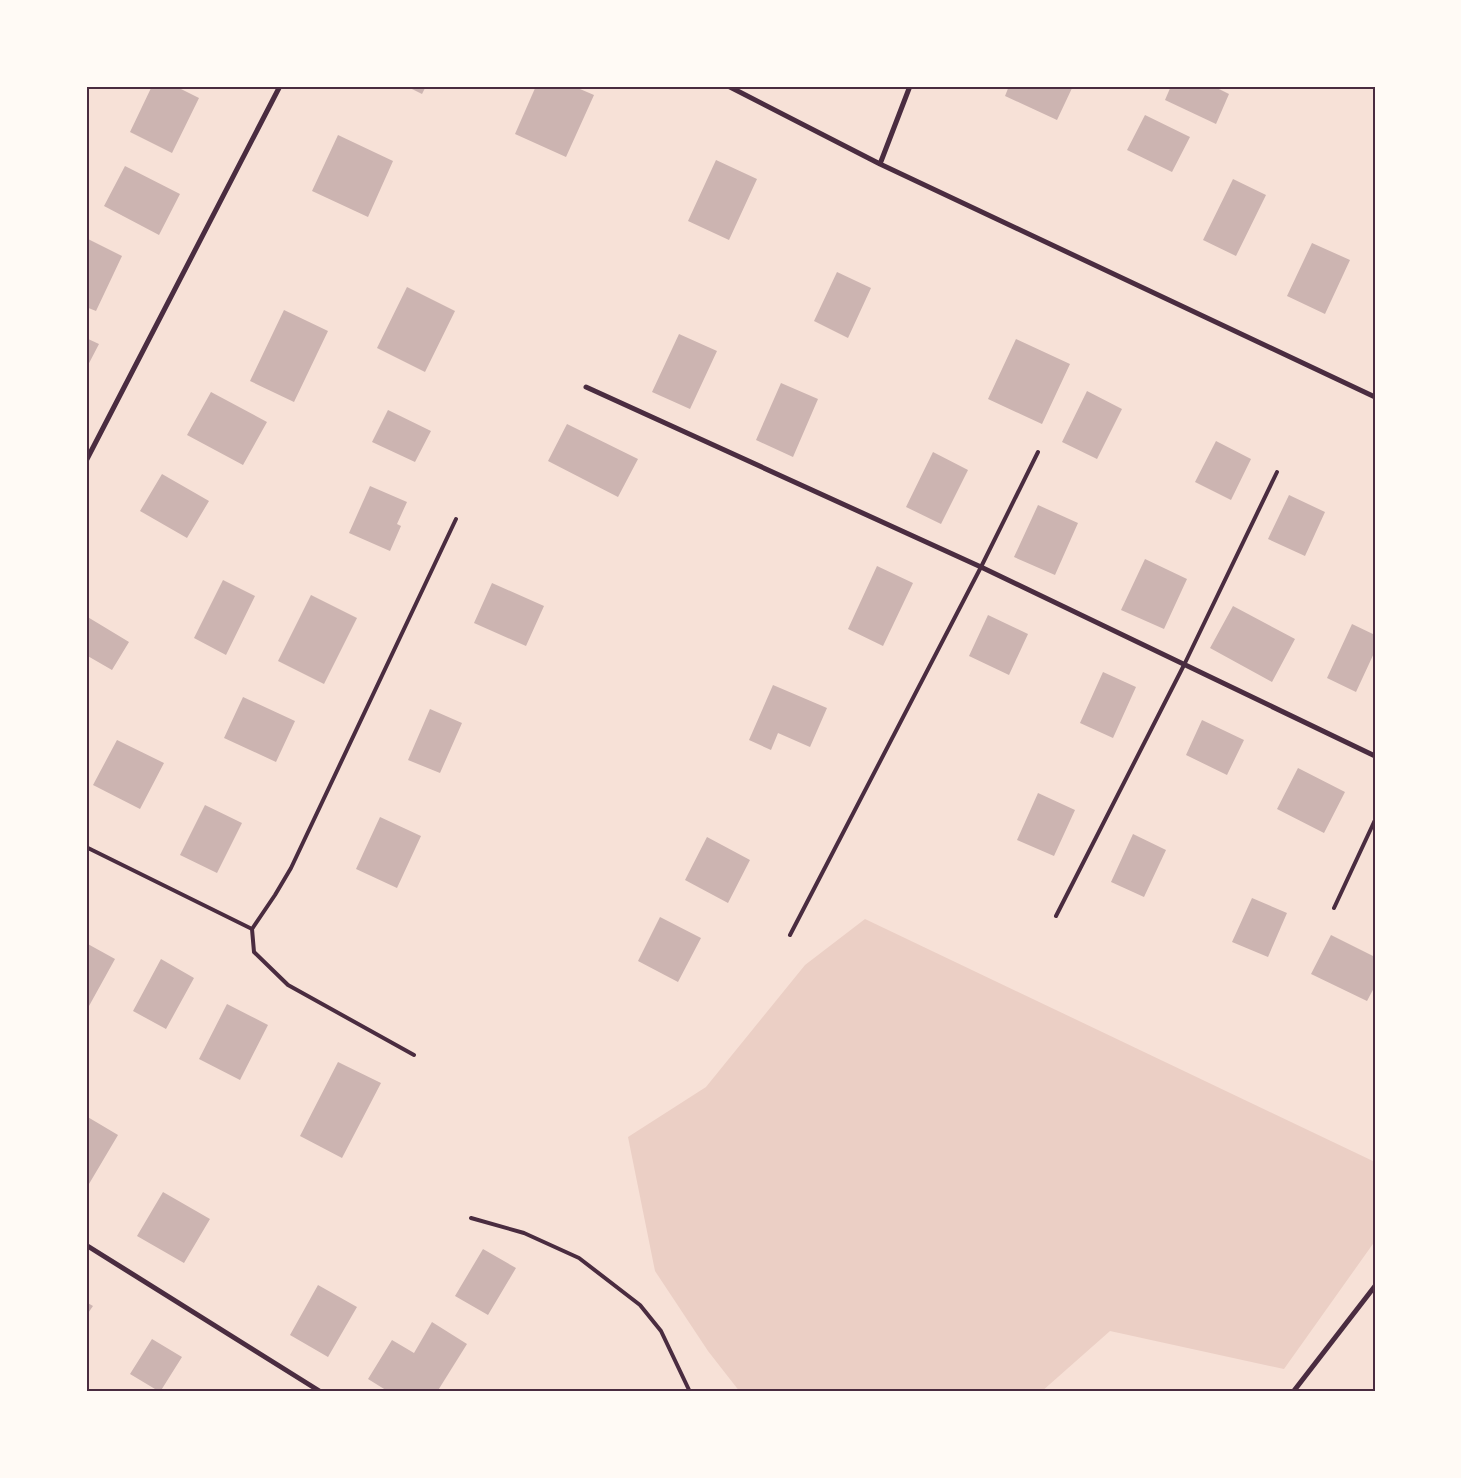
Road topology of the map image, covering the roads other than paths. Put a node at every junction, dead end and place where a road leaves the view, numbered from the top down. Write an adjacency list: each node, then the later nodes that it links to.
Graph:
1 (280, 86): 8 (street)
2 (728, 86): 4 (street)
3 (910, 86): 4 (street)
4 (880, 164): 6 (street)
5 (586, 388): 11 (street)
6 (1375, 397)
7 (1038, 452): 11 (lane)
8 (86, 461)
9 (1277, 472): 12 (lane)
10 (456, 519): 18 (lane)
11 (981, 567): 12 (street); 19 (lane)
12 (1184, 665): 13 (street); 17 (lane)
13 (1375, 756)
14 (1375, 820): 16 (lane)
15 (86, 847): 18 (lane)
16 (1334, 908)
17 (1056, 916)
18 (252, 928): 20 (lane)
19 (790, 935)
20 (414, 1055)
21 (471, 1218): 25 (lane)
22 (86, 1245): 24 (street)
23 (1375, 1286): 26 (street)
24 (321, 1392)
25 (690, 1392)
26 (1293, 1392)

